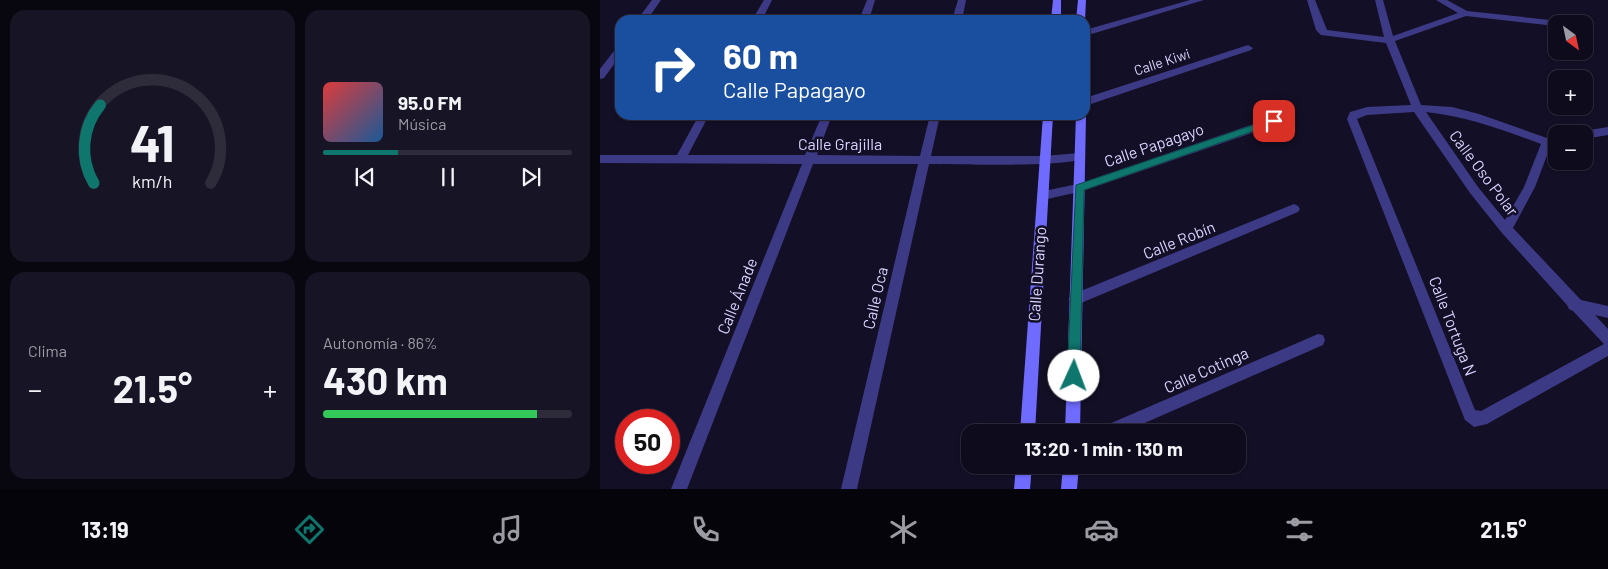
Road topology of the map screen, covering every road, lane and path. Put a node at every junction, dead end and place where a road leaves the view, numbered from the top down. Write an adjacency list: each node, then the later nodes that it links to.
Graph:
1 (657, 0): 12 (street)
2 (768, 0): 13 (street)
3 (871, 0): 14 (street)
4 (962, 0): 15 (street)
5 (1058, 0): 16 (main road)
6 (1082, 0): 17 (main road)
7 (1200, 0): 19 (street)
8 (1311, 0): 20 (street)
9 (1379, 0): 20 (street, Calle Oso Polar)
10 (1440, 0): 11 (street)
11 (1465, 13): 18 (street); 20 (street)
12 (646, 15)
13 (760, 15)
14 (866, 15)
15 (958, 15)
16 (1056, 15)
17 (1082, 15)
18 (1548, 22)
19 (1090, 32)
20 (1390, 40): 25 (street, Calle Oso Polar)
21 (1248, 48): 24 (street, Calle Kiwi)
22 (615, 56): 23 (street)
23 (600, 76)
24 (1090, 100)
25 (1417, 108): 34 (street); 45 (street, Calle Oso Polar); 51 (street, Calle Tortuga N)
26 (701, 120): 38 (street)
27 (825, 120): 39 (street, Calle Ánade)
28 (935, 120): 41 (street, Calle Oca)
29 (1048, 120): 40 (main road, Calle Durango)
30 (1081, 120): 36 (main road)
31 (1274, 121): 42 (street, Calle Papagayo)
32 (1608, 131): 33 (street)
33 (1593, 134)
34 (1548, 140)
35 (1548, 150): 45 (street)
36 (1080, 157): 40 (street, Calle Grajilla); 42 (main road)
37 (600, 159): 38 (street, Calle Grajilla)
38 (680, 159): 39 (street, Calle Grajilla)
39 (810, 160): 41 (street, Calle Grajilla); 57 (street, Calle Ánade)
40 (1044, 160): 41 (street, Calle Grajilla); 43 (main road, Calle Durango)
41 (925, 161): 58 (street, Calle Oca)
42 (1079, 188): 43 (street, Calle Papagayo); 46 (main road)
43 (1043, 195): 52 (main road, Calle Durango)
44 (1294, 209): 46 (street, Calle Robín)
45 (1506, 230): 47 (street, Calle Oso Polar)
46 (1076, 299): 53 (main road)
47 (1574, 305): 48 (street); 49 (street, Calle Oso Polar)
48 (1608, 312)
49 (1608, 339)
50 (1318, 340): 54 (street, Calle Cotinga)
51 (1608, 349)
52 (1027, 424)
53 (1072, 424)
54 (1125, 424)
55 (1023, 474): 59 (main road)
56 (1070, 474): 60 (main road)
57 (679, 489)
58 (849, 489)
59 (1022, 489)
60 (1069, 489)

